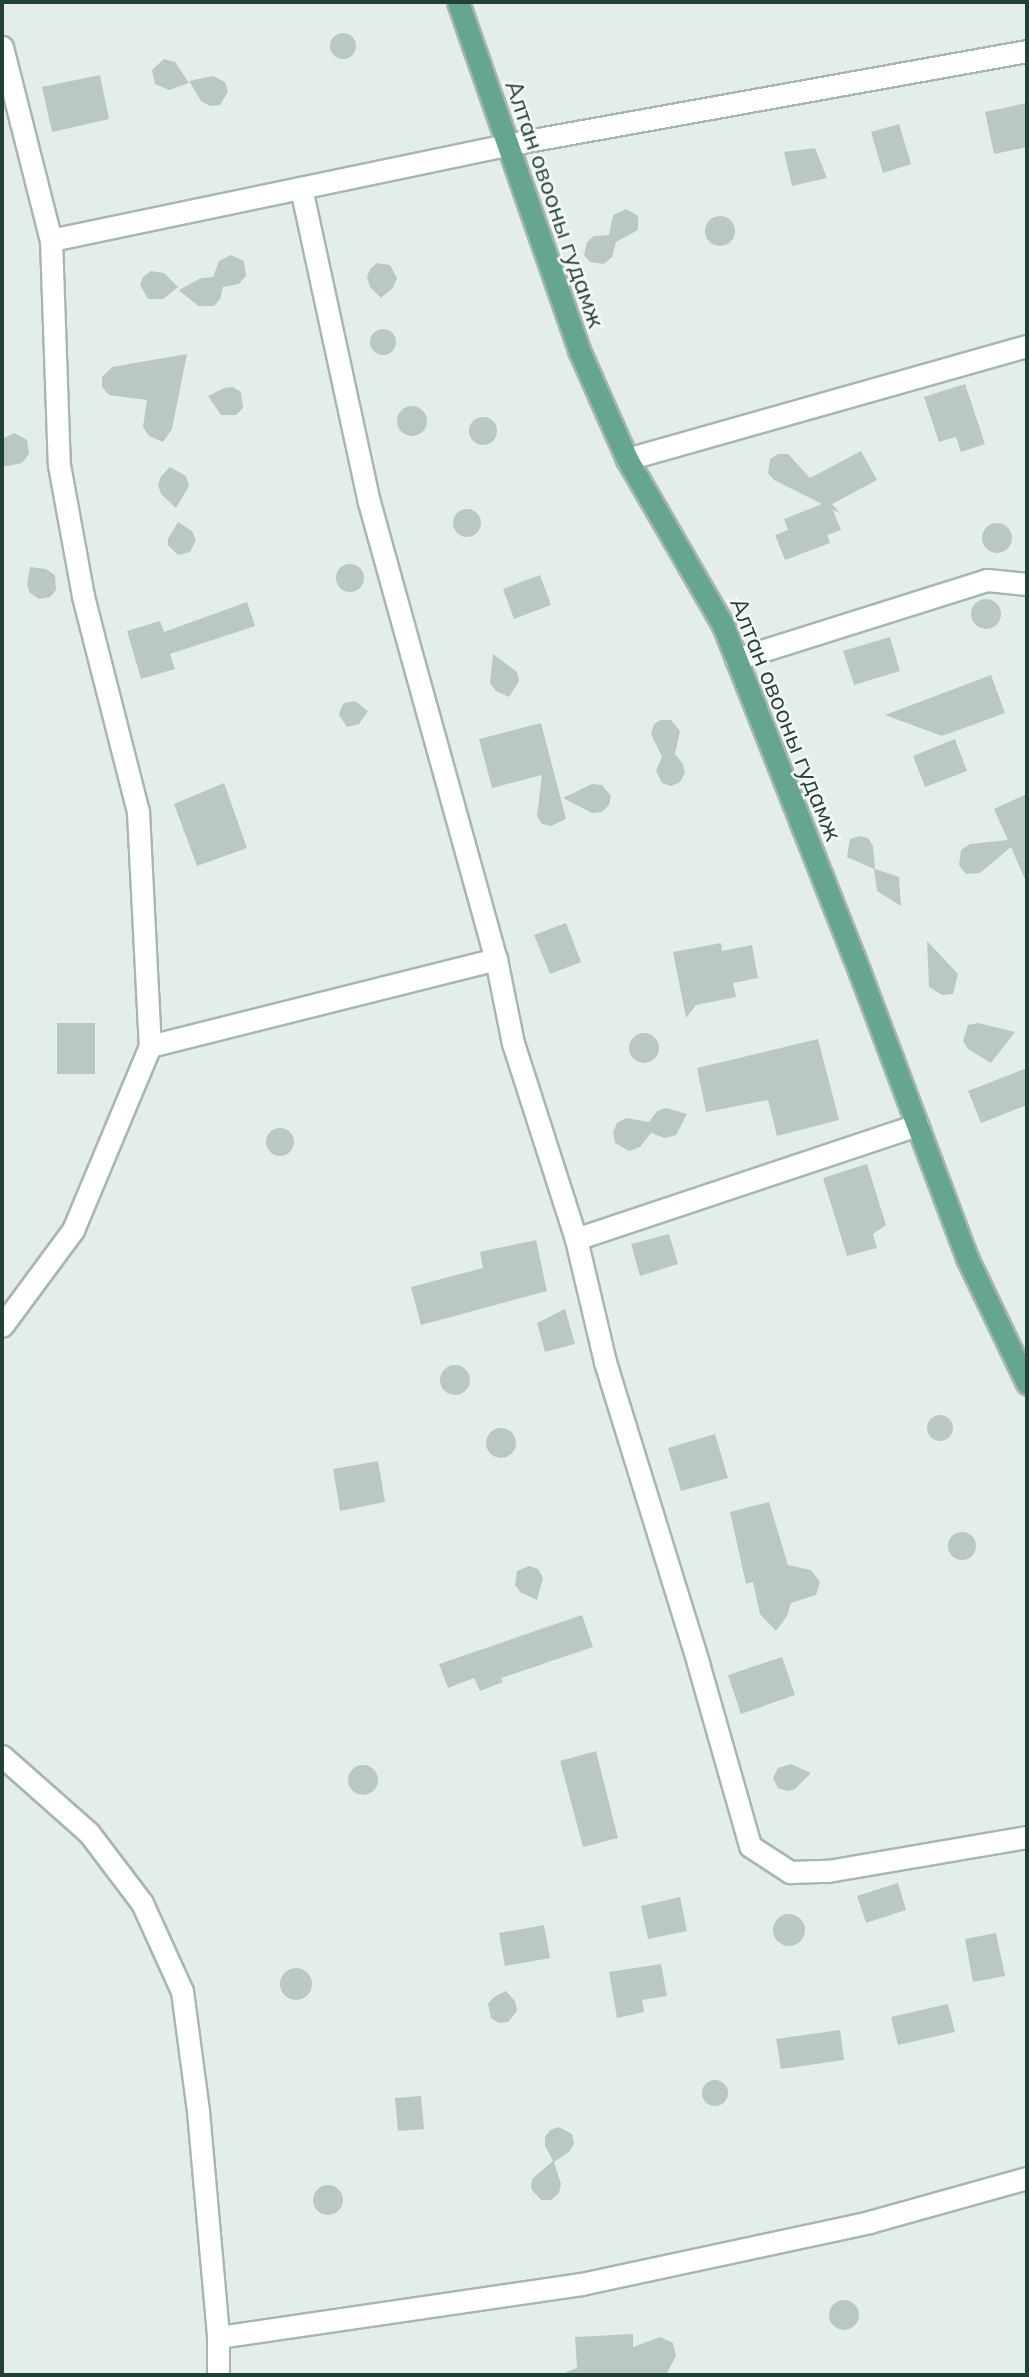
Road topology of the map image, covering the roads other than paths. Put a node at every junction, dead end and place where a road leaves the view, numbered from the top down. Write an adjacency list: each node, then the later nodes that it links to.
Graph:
1 (458, 2): 4 (main road, Алтан овооны гудамж)
2 (2, 47): 6 (street)
3 (1027, 51): 4 (street)
4 (505, 145): 5 (street); 8 (main road, Алтан овооны гудамж)
5 (301, 188): 6 (street); 11 (street)
6 (51, 240): 12 (street)
7 (1027, 346): 8 (street)
8 (627, 459): 10 (main road, Алтан овооны гудамж)
9 (1027, 584): 10 (street)
10 (736, 659): 13 (main road, Алтан овооны гудамж)
11 (496, 959): 12 (street); 14 (street)
12 (150, 1046): 15 (street)
13 (917, 1125): 14 (street); 16 (main road, Алтан овооны гудамж)
14 (576, 1239): 18 (street)
15 (2, 1326)
16 (1027, 1383)
17 (2, 1756): 20 (street)
18 (1027, 1837)
19 (1027, 2178): 20 (street)
20 (218, 2337): 21 (street)
21 (218, 2375)

